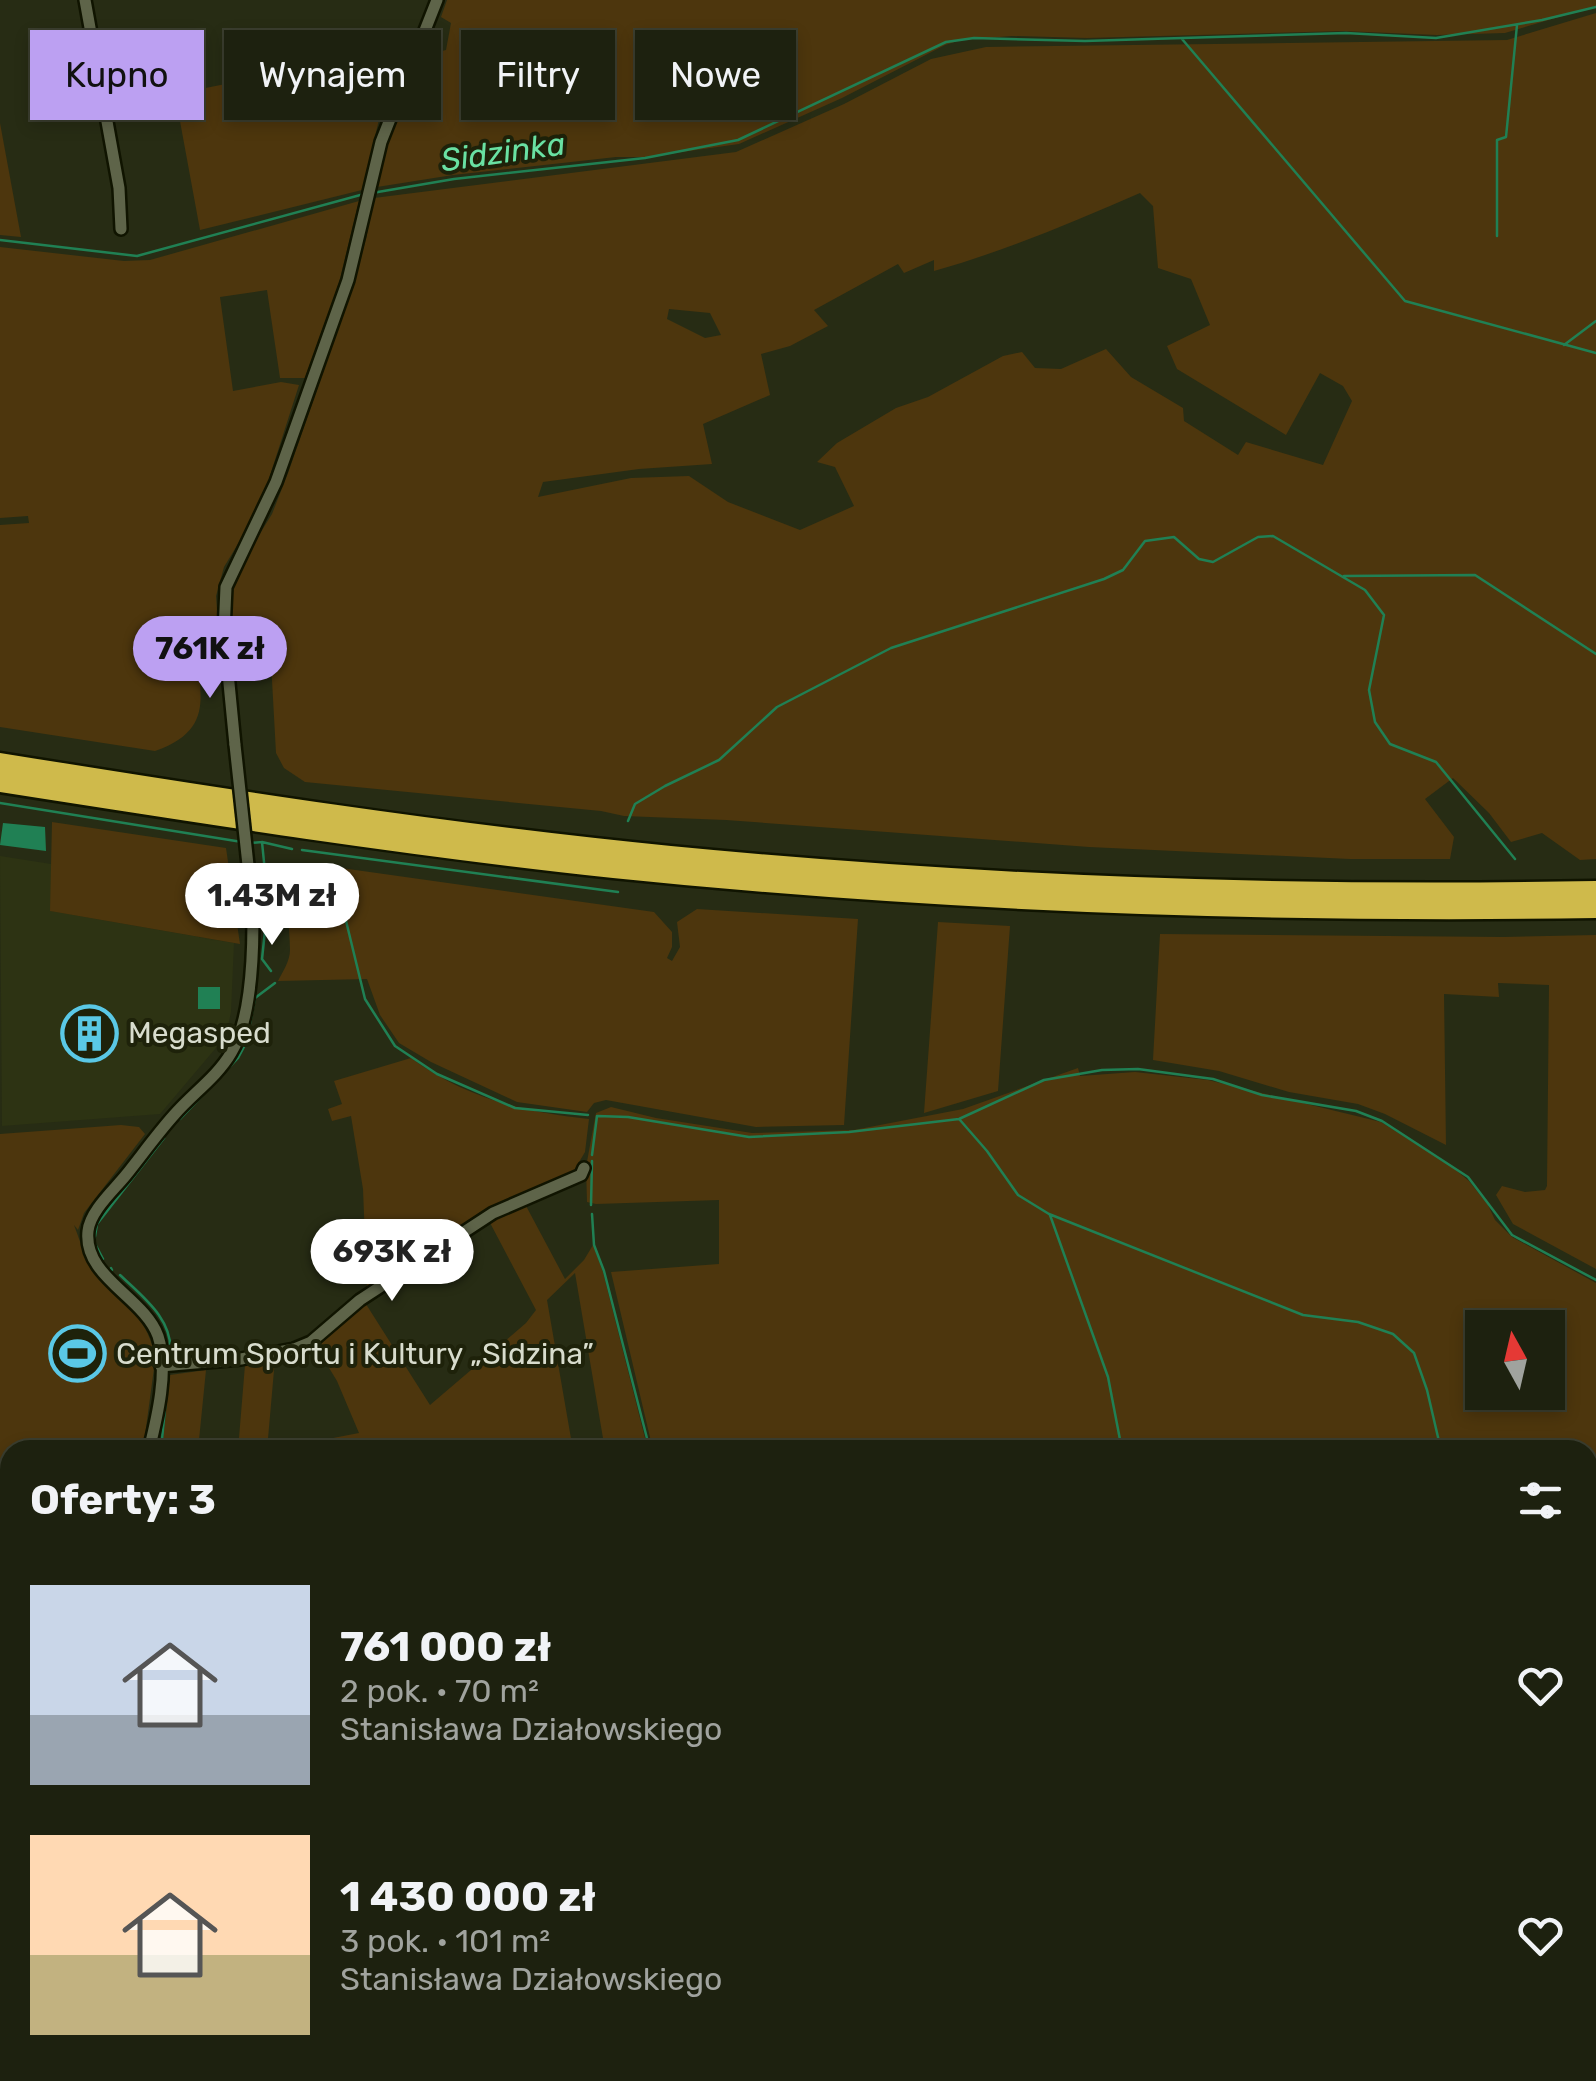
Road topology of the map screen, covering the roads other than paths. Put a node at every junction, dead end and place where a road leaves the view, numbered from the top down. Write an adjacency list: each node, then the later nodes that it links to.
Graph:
1 (85, 0): 3 (street)
2 (437, 0): 9 (street, bridge)
3 (122, 229)
4 (0, 764): 6 (highway)
5 (0, 782): 7 (highway)
6 (1596, 891)
7 (1596, 908)
8 (584, 1168): 9 (street)
9 (161, 1366): 10 (street)
10 (150, 1440)

